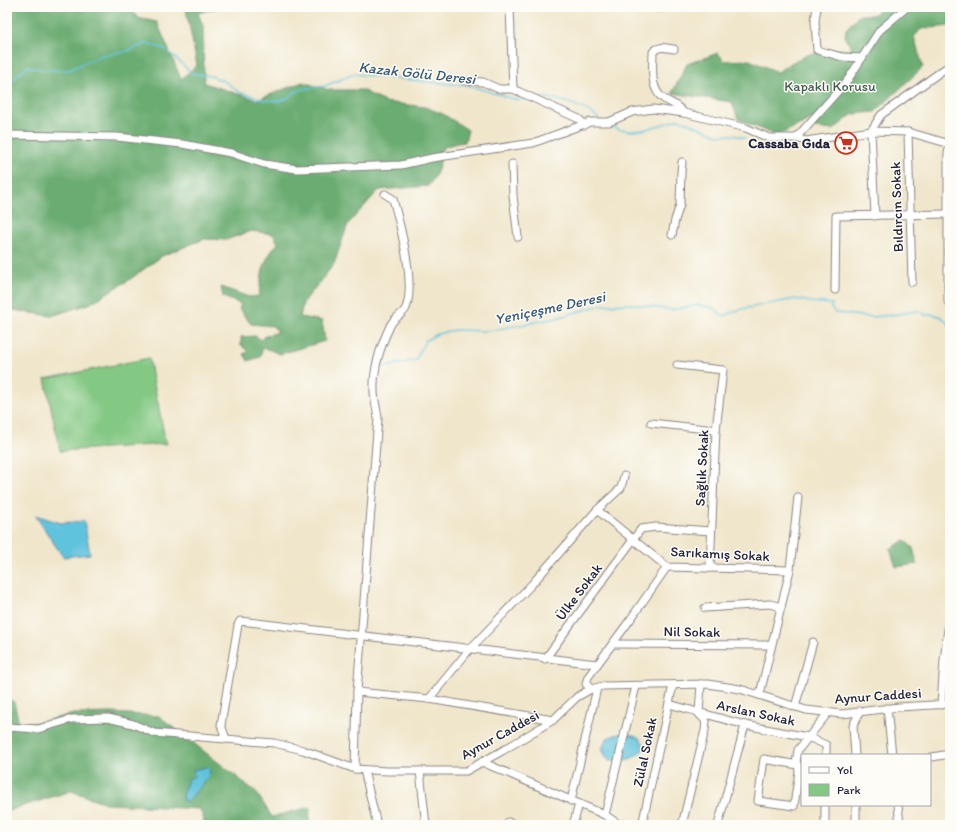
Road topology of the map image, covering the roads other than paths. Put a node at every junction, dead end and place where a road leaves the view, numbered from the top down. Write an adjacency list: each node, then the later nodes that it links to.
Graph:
1 (510, 7): 10 (street)
2 (648, 7): 5 (street)
3 (817, 7): 7 (street)
4 (907, 7): 7 (street)
5 (664, 8)
6 (674, 49): 11 (street)
7 (862, 58): 16 (street)
8 (950, 65): 13 (street)
9 (464, 81): 10 (street)
10 (513, 89): 12 (street)
11 (684, 113): 12 (street); 16 (street)
12 (585, 124): 15 (street)
13 (871, 130): 14 (street); 16 (street); 22 (street)
14 (908, 132): 17 (street); 23 (street, Bıldırcın Sokak)
15 (7, 134)
16 (796, 138)
17 (950, 144): 21 (street)
18 (682, 162): 24 (street)
19 (512, 164): 25 (street)
20 (385, 194): 43 (street)
21 (949, 214): 23 (street); 28 (street)
22 (875, 216): 23 (street); 27 (street)
23 (910, 216): 26 (street, Bıldırcın Sokak)
24 (672, 235)
25 (518, 237)
26 (912, 282)
27 (835, 290)
28 (948, 302)
29 (677, 365): 31 (street, Sağlık Sokak)
30 (651, 423): 31 (street)
31 (716, 430): 35 (street, Sağlık Sokak)
32 (624, 476): 34 (street)
33 (798, 496): 39 (street)
34 (597, 510): 36 (street, Sarıkamış Sokak); 47 (street)
35 (711, 531): 36 (street, Ülke Sokak); 38 (street, Sağlık Sokak)
36 (633, 540): 37 (street, Sarıkamış Sokak); 48 (street, Ülke Sokak)
37 (667, 567): 38 (street, Sarıkamış Sokak); 45 (street)
38 (710, 568): 39 (street, Sarıkamış Sokak)
39 (790, 570): 40 (street)
40 (781, 607): 41 (street); 46 (street)
41 (705, 608)
42 (950, 617): 49 (street)
43 (362, 637): 47 (street); 55 (street); 70 (street)
44 (813, 642): 61 (street)
45 (613, 644): 46 (street, Nil Sokak); 50 (street)
46 (771, 645): 56 (street)
47 (469, 650): 48 (street); 57 (street)
48 (545, 659): 50 (street)
49 (947, 660): 60 (street)
50 (598, 664): 54 (street)
51 (701, 684): 52 (street, Aynur Caddesi); 56 (street, Aynur Caddesi); 64 (street)
52 (673, 685): 53 (street, Aynur Caddesi); 58 (street, Zülal Sokak)
53 (636, 686): 54 (street, Aynur Caddesi); 86 (street)
54 (594, 688): 66 (street, Aynur Caddesi); 81 (street)
55 (357, 692): 57 (street); 78 (street)
56 (760, 694): 61 (street, Aynur Caddesi)
57 (429, 699): 66 (street)
58 (669, 704): 64 (street, Arslan Sokak); 93 (street, Zülal Sokak)
59 (950, 704): 60 (street, Aynur Caddesi)
60 (941, 705): 62 (street, Aynur Caddesi)
61 (795, 707): 65 (street, Aynur Caddesi)
62 (887, 708): 63 (street, Aynur Caddesi); 73 (street)
63 (860, 710): 65 (street, Aynur Caddesi); 72 (street)
64 (699, 713): 67 (street, Arslan Sokak); 94 (street)
65 (828, 713): 69 (street)
66 (553, 720): 76 (street, Aynur Caddesi)
67 (745, 725): 69 (street, Arslan Sokak); 95 (street)
68 (7, 727): 70 (street, Aynur Caddesi)
69 (808, 737): 71 (street, Arslan Sokak); 77 (street)
70 (226, 739): 78 (street, Aynur Caddesi)
71 (826, 754)
72 (855, 754)
73 (892, 754)
74 (950, 754): 75 (street)
75 (932, 757)
76 (482, 762): 80 (street, Aynur Caddesi); 81 (street)
77 (796, 764): 77 (street)
78 (355, 769): 79 (street, Aynur Caddesi)
79 (364, 770): 80 (street, Aynur Caddesi); 88 (street)
80 (420, 771): 89 (street)
81 (571, 801): 82 (street)
82 (579, 804): 86 (street); 91 (street)
83 (825, 806): 96 (street)
84 (856, 806): 97 (street)
85 (898, 806): 98 (street)
86 (605, 815): 92 (street)
87 (508, 822): 90 (street)
88 (377, 825)
89 (426, 825)
90 (516, 825)
91 (573, 825)
92 (620, 825)
93 (642, 825)
94 (682, 825)
95 (718, 825)
96 (825, 825)
97 (856, 825)
98 (900, 825)

